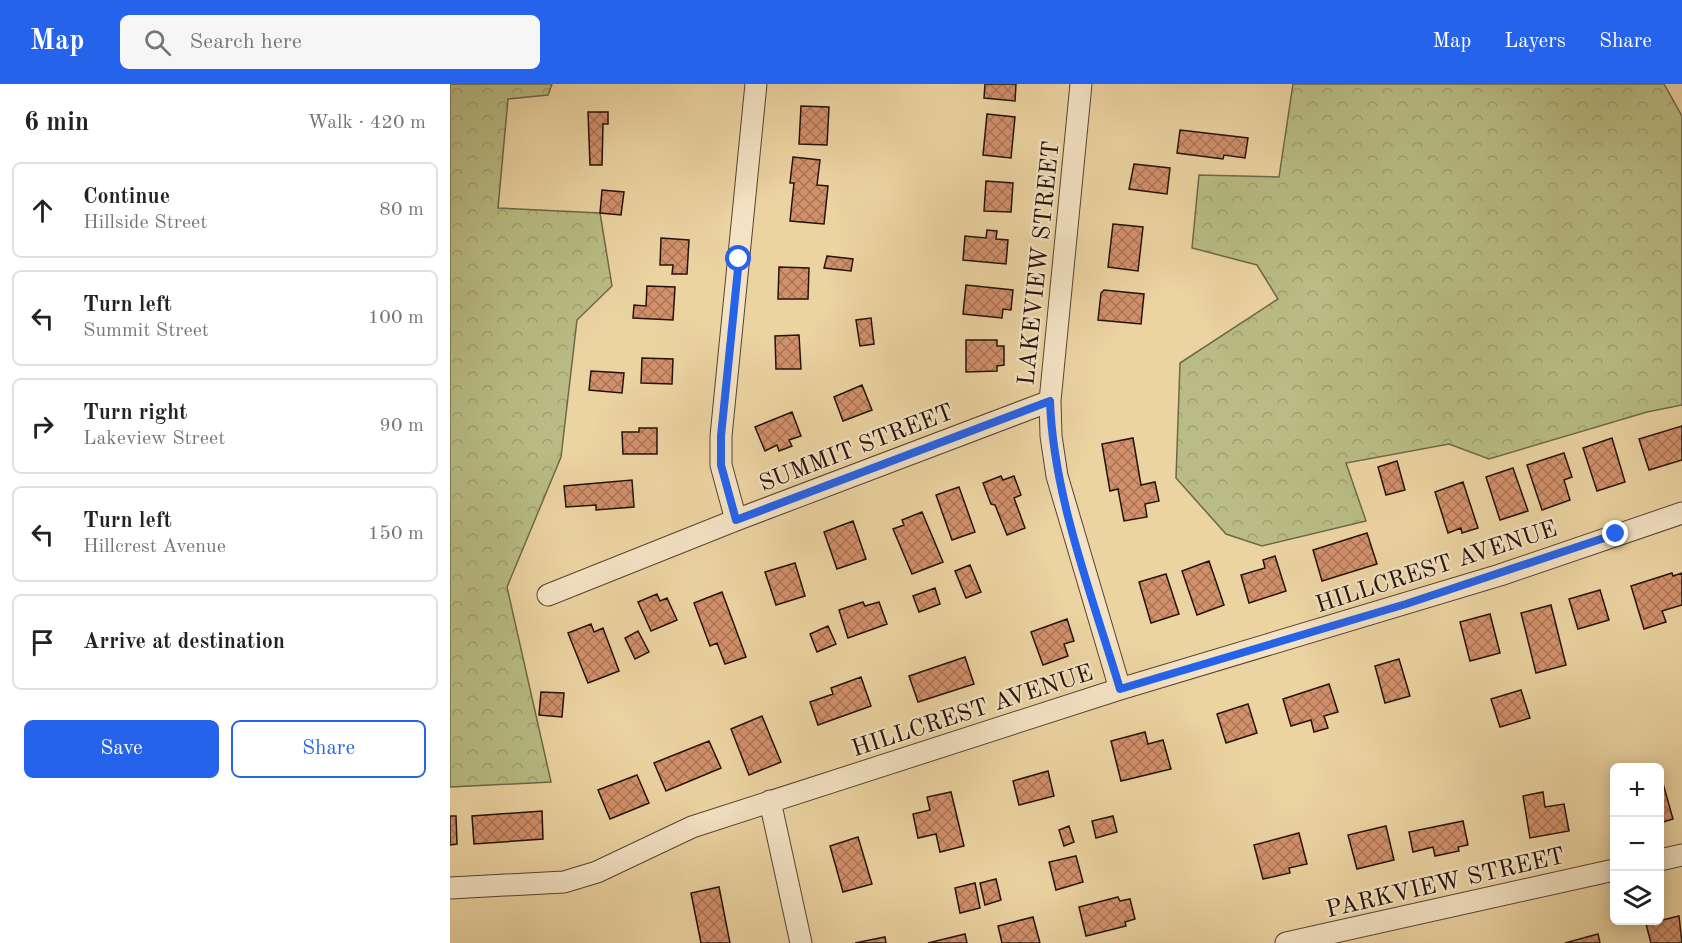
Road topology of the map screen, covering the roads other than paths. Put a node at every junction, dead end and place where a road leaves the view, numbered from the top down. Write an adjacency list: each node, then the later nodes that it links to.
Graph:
1 (756, 84): 5 (street)
2 (1081, 84): 3 (street, LAKEVIEW STREET)
3 (1050, 401): 5 (street, SUMMIT STREET); 7 (street, LAKEVIEW STREET)
4 (1682, 513): 7 (street, HILLCREST AVENUE)
5 (736, 520): 6 (street, SUMMIT STREET)
6 (548, 595)
7 (1120, 689): 8 (street, HILLCREST AVENUE)
8 (770, 801): 12 (street, HILLCREST AVENUE); 13 (street)
9 (1682, 855): 10 (street)
10 (1664, 859)
11 (1610, 871): 14 (street, PARKVIEW STREET)
12 (450, 888)
13 (801, 943)
14 (1286, 943)

